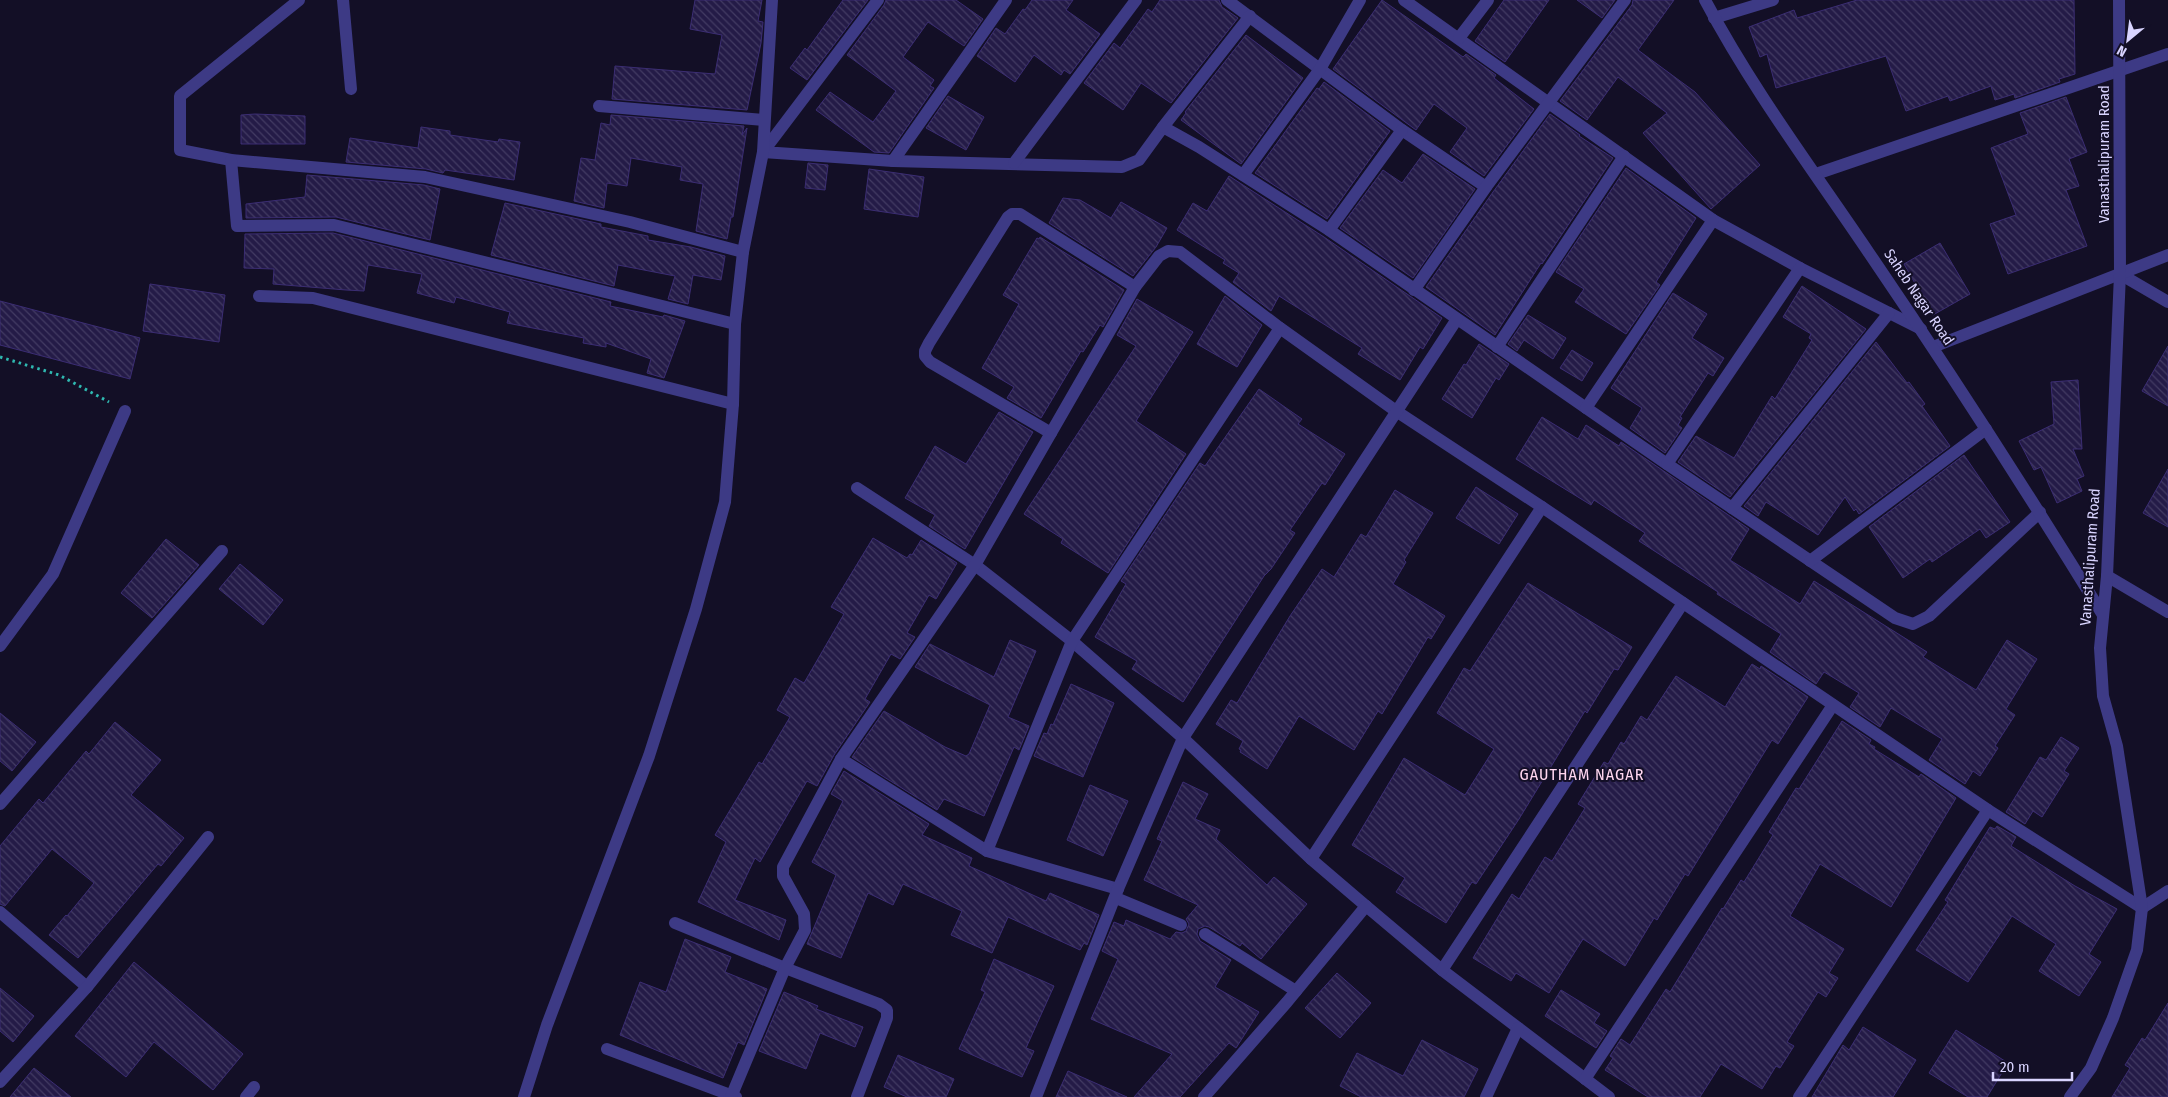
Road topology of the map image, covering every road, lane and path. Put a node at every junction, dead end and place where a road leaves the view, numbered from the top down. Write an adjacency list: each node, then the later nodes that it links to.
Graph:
1 (299, 0): 29 (street)
2 (343, 0): 21 (street)
3 (772, 0): 24 (street)
4 (878, 0): 27 (street)
5 (1006, 0): 30 (street)
6 (1136, 0): 31 (street)
7 (1227, 0): 15 (street)
8 (1360, 0): 19 (street)
9 (1404, 0): 17 (street)
10 (1488, 0): 17 (street)
11 (1625, 0): 22 (street)
12 (1705, 0): 16 (street, Saheb Nagar Road)
13 (1773, 0): 16 (street)
14 (2119, 0): 20 (street, Vanasthalipuram Road)
15 (1250, 16): 19 (street); 25 (street)
16 (1714, 18): 32 (street, Saheb Nagar Road)
17 (1459, 38): 22 (street)
18 (2168, 54): 20 (street)
19 (1320, 69): 26 (street); 33 (street)
20 (2120, 71): 32 (street); 40 (street, Vanasthalipuram Road)
21 (351, 89)
22 (1548, 102): 28 (street); 34 (street)
23 (599, 106): 24 (street)
24 (764, 120): 27 (street)
25 (1163, 127): 31 (street); 33 (street)
26 (1402, 130): 34 (street); 36 (street)
27 (763, 152): 30 (street); 37 (street)
28 (1624, 156): 35 (street); 50 (street)
29 (231, 160): 37 (street); 47 (street)
30 (892, 160): 31 (street)
31 (1014, 163)
32 (1816, 174): 49 (street, Saheb Nagar Road)
33 (1243, 175): 36 (street)
34 (1486, 187): 42 (street)
35 (1713, 220): 39 (street); 54 (street)
36 (1329, 230): 42 (street)
37 (743, 252): 47 (street)
38 (2168, 256): 40 (street)
39 (1800, 268): 45 (street); 59 (street)
40 (2120, 274): 44 (street); 51 (street); 67 (street, Vanasthalipuram Road)
41 (1135, 288): 48 (street); 58 (street); 58 (street)
42 (1414, 290): 46 (street)
43 (259, 296): 53 (street)
44 (2168, 302)
45 (1889, 313): 49 (street); 62 (street)
46 (1457, 319): 50 (street); 56 (street)
47 (735, 324): 53 (street)
48 (1280, 328): 56 (street); 71 (street)
49 (1921, 329): 51 (street, Saheb Nagar Road)
50 (1497, 347): 54 (street)
51 (1933, 347): 57 (street, Saheb Nagar Road)
52 (0, 357): 55 (path)
53 (733, 404): 100 (street)
54 (1586, 408): 59 (street)
55 (125, 411): 72 (street)
56 (1396, 411): 61 (street); 74 (street)
57 (1986, 429): 63 (street, Saheb Nagar Road); 65 (street)
58 (1051, 433): 66 (street)
59 (1667, 464): 62 (street)
60 (857, 488): 66 (street)
61 (1542, 507): 68 (street); 80 (street)
62 (1732, 508): 65 (street)
63 (2040, 512): 65 (street); 70 (street, Saheb Nagar Road)
64 (222, 551): 76 (street)
65 (1810, 561)
66 (975, 565): 71 (street); 75 (street)
67 (2107, 576): 69 (street); 70 (street, Vanasthalipuram Road)
68 (1683, 603): 73 (street); 90 (street)
69 (2168, 612)
70 (2103, 615): 84 (street, Vanasthalipuram Road)
71 (1072, 641): 74 (street); 79 (street)
72 (0, 646)
73 (1833, 705): 77 (street); 95 (street)
74 (1183, 738): 80 (street); 82 (street)
75 (841, 759): 79 (street); 89 (street)
76 (0, 804)
77 (1988, 810): 84 (street); 106 (street)
78 (208, 837): 91 (street)
79 (987, 851): 82 (street)
80 (1311, 859): 83 (street)
81 (2168, 891): 84 (street)
82 (1117, 894): 87 (street); 102 (street)
83 (1366, 906): 90 (street); 92 (street)
84 (2142, 908): 107 (street, Vanasthalipuram Road)
85 (0, 912): 91 (street)
86 (675, 923): 89 (street)
87 (1181, 925)
88 (1205, 934): 92 (street)
89 (785, 968): 98 (street); 101 (street)
90 (1442, 970): 93 (street)
91 (87, 987): 96 (street)
92 (1296, 991): 103 (street)
93 (1518, 1028): 95 (street); 104 (street)
94 (607, 1049): 98 (street)
95 (1585, 1079): 105 (street)
96 (0, 1082)
97 (254, 1087): 99 (street)
98 (733, 1096)
99 (246, 1097)
100 (524, 1097)
101 (857, 1097)
102 (1036, 1097)
103 (1204, 1097)
104 (1486, 1097)
105 (1609, 1097)
106 (1799, 1097)
107 (2070, 1097)

